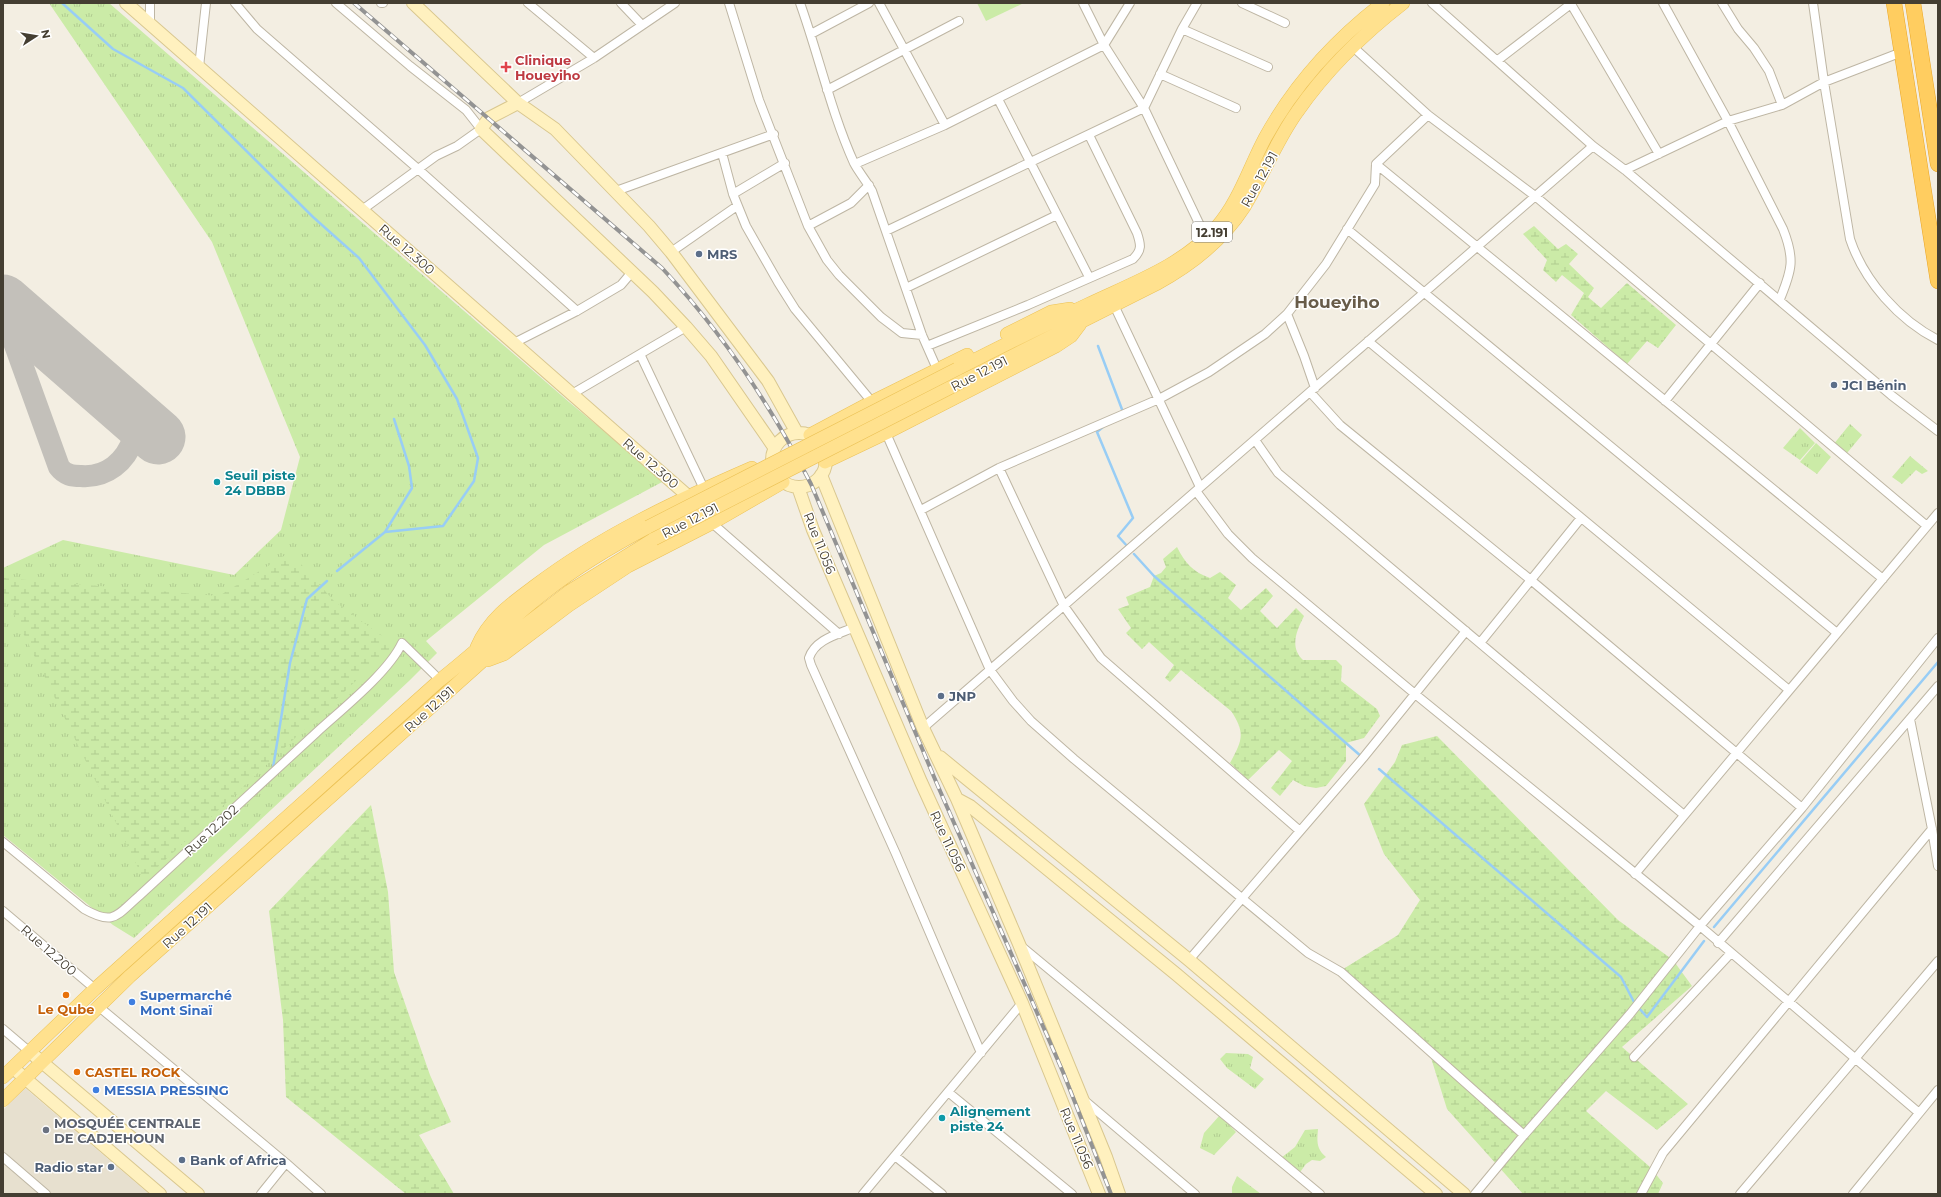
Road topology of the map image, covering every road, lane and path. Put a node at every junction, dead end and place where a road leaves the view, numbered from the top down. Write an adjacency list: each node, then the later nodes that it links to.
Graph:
1 (126, 3): 29 (main road, Rue 12.300)
2 (150, 3): 29 (street)
3 (206, 3): 39 (street)
4 (235, 3): 63 (street)
5 (336, 3): 52 (street)
6 (413, 3): 45 (main road)
7 (528, 3): 37 (street)
8 (620, 3): 30 (street)
9 (675, 3): 30 (street)
10 (728, 3): 53 (street)
11 (800, 3): 32 (street)
12 (869, 3): 32 (street)
13 (879, 3): 35 (street)
14 (1084, 3): 33 (street)
15 (1130, 3): 33 (street)
16 (1197, 3): 31 (street)
17 (1242, 3): 28 (street)
18 (1383, 3): 75 (main road, Rue 12.191 / 12.191)
19 (1403, 3): 34 (main road, Rue 12.191)
20 (1432, 3): 38 (street)
21 (1571, 3): 38 (street); 57 (street)
22 (1663, 3): 50 (street)
23 (1722, 3): 46 (street)
24 (1813, 3): 42 (street)
25 (1894, 3): 36 (highway)
26 (1913, 3): 62 (highway)
27 (959, 21): 35 (street)
28 (1285, 23)
29 (150, 24): 39 (main road, Rue 12.300)
30 (642, 25): 37 (street)
31 (1182, 29): 40 (street); 41 (street)
32 (811, 34): 43 (street)
33 (1104, 45): 44 (street); 47 (street)
34 (1352, 46): 49 (street); 85 (main road, Rue 12.191)
35 (905, 49): 43 (street); 51 (street)
36 (1902, 52): 42 (street); 80 (highway)
37 (594, 58): 45 (street)
38 (1498, 60): 55 (street)
39 (199, 67): 70 (main road, Rue 12.300)
40 (1268, 67)
41 (1160, 74): 47 (street); 48 (street)
42 (1824, 82): 46 (street); 91 (street)
43 (828, 90): 60 (street)
44 (998, 99): 51 (street); 59 (street)
45 (518, 103): 52 (main road); 66 (main road)
46 (1782, 105): 50 (street)
47 (1144, 108): 54 (street); 75 (street)
48 (1236, 108)
49 (1428, 114): 61 (street); 68 (street)
50 (1728, 121): 57 (street); 84 (street)
51 (945, 126): 60 (street)
52 (481, 129): 63 (street); 78 (main road)
53 (774, 134): 56 (street); 58 (street)
54 (1089, 135): 59 (street); 79 (street)
55 (1593, 146): 64 (street); 68 (street)
56 (722, 152): 66 (street); 67 (street)
57 (1659, 154): 64 (street)
58 (785, 162): 67 (street); 72 (street)
59 (1030, 162): 71 (street); 74 (street)
60 (855, 164): 65 (street)
61 (1376, 164): 73 (street); 76 (street)
62 (1938, 164)
63 (418, 169): 70 (street); 86 (street)
64 (1625, 170): 81 (street)
65 (869, 185): 72 (street); 74 (street)
66 (616, 191): 77 (main road)
67 (733, 194): 69 (street)
68 (1535, 196): 76 (street); 94 (street)
69 (737, 206): 77 (street); 102 (street)
70 (362, 210): 93 (main road, Rue 12.300)
71 (1058, 215): 79 (street); 82 (street)
72 (808, 226): 90 (street)
73 (1347, 229): 83 (street); 87 (street)
74 (886, 230): 82 (street)
75 (1206, 238): 88 (main road, Rue 12.191 / 12.191)
76 (1478, 248): 83 (street); 101 (street)
77 (671, 252): 104 (main road)
78 (632, 272): 86 (street); 89 (main road)
79 (1089, 277): 95 (street)
80 (1938, 281)
81 (1760, 283): 84 (street); 94 (street)
82 (906, 288): 90 (street)
83 (1425, 292): 92 (street); 128 (street)
84 (1780, 299): 103 (street)
85 (1114, 305): 88 (main road, Rue 12.191); 100 (street)
86 (577, 311): 93 (street)
87 (1287, 314): 98 (street); 100 (street)
88 (1080, 315): 97 (main road); 105 (main road); 122 (main road, Rue 12.191, bridge); 122 (main road, Rue 12.191 / 12.191, bridge)
89 (686, 327): 96 (street); 108 (main road)
90 (922, 336): 95 (street)
91 (1938, 340)
92 (1368, 341): 98 (street); 119 (street)
93 (514, 343): 99 (main road, Rue 12.300)
94 (1710, 344): 101 (street); 121 (street)
95 (927, 346): 97 (street)
96 (640, 354): 99 (street); 114 (street)
97 (937, 369): 102 (main road)
98 (1312, 390): 107 (street); 124 (street)
99 (572, 394): 116 (main road, Rue 12.300)
100 (1159, 399): 110 (street); 115 (street)
101 (1665, 401): 123 (street)
102 (872, 402): 106 (main road)
103 (1938, 431)
104 (797, 433): 106 (main road); 108 (main road)
105 (886, 433): 109 (main road); 117 (street)
106 (810, 435): 109 (main road)
107 (1255, 440): 115 (street); 127 (street)
108 (773, 453): 112 (main road); 114 (main road)
109 (825, 462): 111 (main road)
110 (999, 468): 117 (street); 125 (street)
111 (821, 475): 113 (main road); 139 (main road)
112 (783, 482): 113 (main road); 120 (main road)
113 (798, 487): 126 (main road, Rue 11.056)
114 (704, 489): 116 (main road)
115 (1198, 489): 125 (street); 137 (street)
116 (688, 496): 132 (main road)
117 (921, 510): 133 (street)
118 (1938, 513): 121 (street)
119 (1581, 518): 124 (street); 136 (street)
120 (712, 523): 129 (street); 132 (main road)
121 (1927, 526): 123 (street)
122 (651, 533): 132 (main road, Rue 12.191)
123 (1883, 579): 128 (street)
124 (1532, 581): 131 (street); 140 (street)
125 (1064, 606): 133 (street); 146 (street)
126 (855, 627): 129 (street); 160 (main road, Rue 11.056)
127 (1466, 631): 131 (street); 137 (street)
128 (1837, 633): 136 (street)
129 (839, 634): 164 (street)
130 (1938, 638): 143 (street)
131 (1480, 643): 144 (street)
132 (480, 657): 134 (main road, Rue 12.191); 161 (main road, Rue 12.191)
133 (990, 670): 139 (street); 150 (street)
134 (440, 680): 147 (street, Rue 12.202); 158 (main road, Rue 12.191)
135 (1938, 686): 138 (street)
136 (1789, 690): 140 (street)
137 (1415, 694): 146 (street); 149 (street)
138 (1910, 720): 145 (street); 153 (street)
139 (923, 728): 141 (main road)
140 (1737, 753): 143 (street); 144 (street)
141 (937, 755): 142 (main road); 156 (main road)
142 (957, 799): 154 (main road); 191 (main road)
143 (1802, 808): 152 (street)
144 (1684, 815): 149 (street)
145 (1932, 829): 148 (street); 159 (street)
146 (1300, 831): 150 (street)
147 (3, 842)
148 (1938, 866)
149 (1635, 874): 152 (street)
150 (1242, 897): 156 (street); 175 (street)
151 (3, 911): 158 (street, Rue 12.200)
152 (1700, 926): 153 (street); 175 (street)
153 (1718, 943): 155 (street)
154 (1019, 944): 172 (main road); 190 (street)
155 (1731, 953): 159 (street); 165 (street)
156 (1189, 960): 192 (main road)
157 (1938, 961): 166 (street)
158 (95, 989): 163 (main road, Rue 12.191)
159 (1788, 1002): 166 (street); 194 (street)
160 (1022, 1004): 164 (street); 187 (main road, Rue 11.056)
161 (98, 1006): 167 (main road, Rue 12.191); 178 (street)
162 (3, 1029): 163 (street)
163 (30, 1052): 167 (main road); 168 (main road, Rue 12.191)
164 (981, 1053): 171 (street)
165 (1634, 1056)
166 (1855, 1059): 174 (street); 195 (street)
167 (42, 1063): 169 (main road, Rue 12.191); 181 (main road)
168 (8, 1072): 169 (main road)
169 (24, 1079): 173 (main road, Rue 12.191); 180 (main road)
170 (1938, 1090): 174 (street)
171 (948, 1092): 176 (street); 186 (street)
172 (1080, 1097): 188 (main road); 189 (street)
173 (3, 1100)
174 (1918, 1112): 196 (street)
175 (1524, 1135): 193 (street)
176 (895, 1156): 184 (street); 185 (street)
177 (3, 1157): 179 (street)
178 (286, 1163): 182 (street); 183 (street)
179 (46, 1194)
180 (160, 1194)
181 (198, 1194)
182 (261, 1194)
183 (321, 1194)
184 (863, 1194)
185 (942, 1194)
186 (1072, 1194)
187 (1098, 1194)
188 (1119, 1194)
189 (1195, 1194)
190 (1320, 1194)
191 (1436, 1194)
192 (1464, 1194)
193 (1474, 1194)
194 (1640, 1194)
195 (1740, 1194)
196 (1853, 1194)

